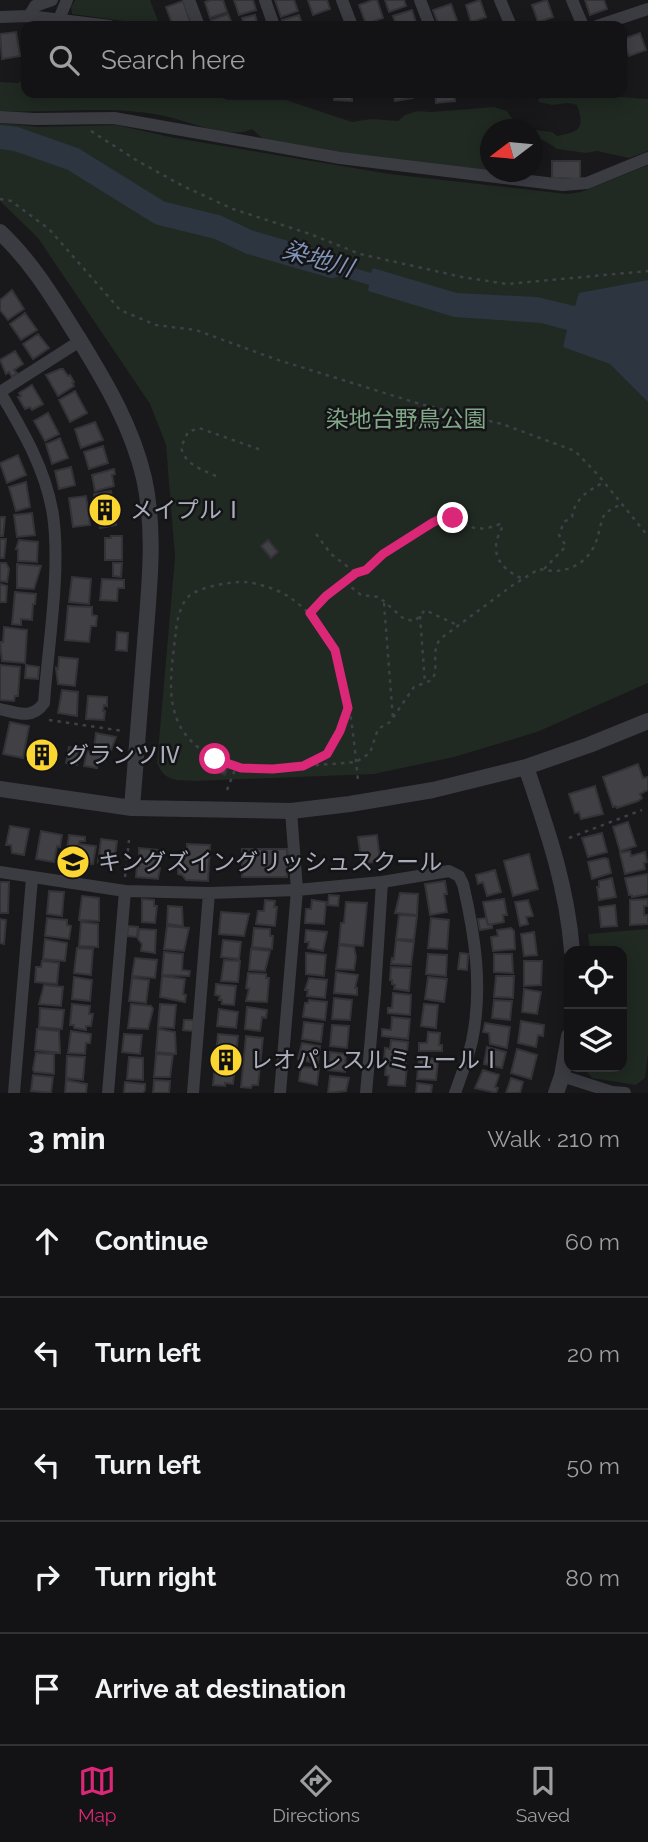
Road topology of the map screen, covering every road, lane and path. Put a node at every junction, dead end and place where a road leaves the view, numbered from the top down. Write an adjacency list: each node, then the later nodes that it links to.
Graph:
1 (52, 0): 9 (street)
2 (67, 0): 12 (street)
3 (189, 0): 14 (street)
4 (265, 0): 15 (street)
5 (342, 0): 16 (street)
6 (420, 0): 17 (street)
7 (499, 0): 18 (street)
8 (572, 0): 19 (street)
9 (32, 7): 11 (street); 12 (street)
10 (648, 9): 20 (street)
11 (0, 17)
12 (59, 19): 13 (street)
13 (74, 21)
14 (197, 21)
15 (272, 21)
16 (350, 21)
17 (428, 21)
18 (509, 21)
19 (581, 21)
20 (612, 21)
21 (0, 117): 22 (street)
22 (62, 119): 23 (street); 26 (path)
23 (648, 158)
24 (0, 199): 31 (path)
25 (0, 232): 27 (street)
26 (648, 271)
27 (80, 341): 28 (street); 57 (street)
28 (0, 392): 45 (street)
29 (261, 450): 30 (path)
30 (216, 476)
31 (604, 482): 32 (path); 35 (path)
32 (621, 504): 34 (path); 35 (path)
33 (316, 534): 36 (path)
34 (648, 536)
35 (544, 570): 37 (path)
36 (356, 573): 37 (path); 38 (path)
37 (523, 579): 42 (path)
38 (345, 582): 39 (path); 40 (path)
39 (384, 602): 41 (path); 46 (path)
40 (310, 613): 44 (path); 52 (path)
41 (420, 615): 42 (path); 43 (path)
42 (458, 625): 43 (path)
43 (425, 683): 46 (path)
44 (348, 708): 50 (path); 51 (path)
45 (0, 709)
46 (393, 719): 50 (path)
47 (49, 720): 49 (path)
48 (648, 721): 53 (street)
49 (123, 731)
50 (356, 762): 51 (path); 54 (path)
51 (303, 766): 52 (path)
52 (236, 767): 56 (path)
53 (526, 767): 59 (street); 68 (street)
54 (358, 781)
55 (0, 789): 57 (street)
56 (227, 790)
57 (132, 808): 59 (street)
58 (642, 810): 60 (path)
59 (291, 811): 66 (street)
60 (569, 838)
61 (129, 840): 65 (path)
62 (0, 872): 63 (street)
63 (32, 878): 65 (street); 71 (street)
64 (382, 882): 66 (street); 75 (street); 76 (street)
65 (125, 887): 67 (street); 72 (street)
66 (297, 890): 67 (street); 74 (street)
67 (209, 893): 73 (street)
68 (572, 946)
69 (564, 1065): 70 (street)
70 (562, 1076): 77 (street); 78 (street)
71 (14, 1093)
72 (108, 1093)
73 (194, 1093)
74 (280, 1093)
75 (366, 1093)
76 (455, 1093)
77 (556, 1093)
78 (625, 1093)

